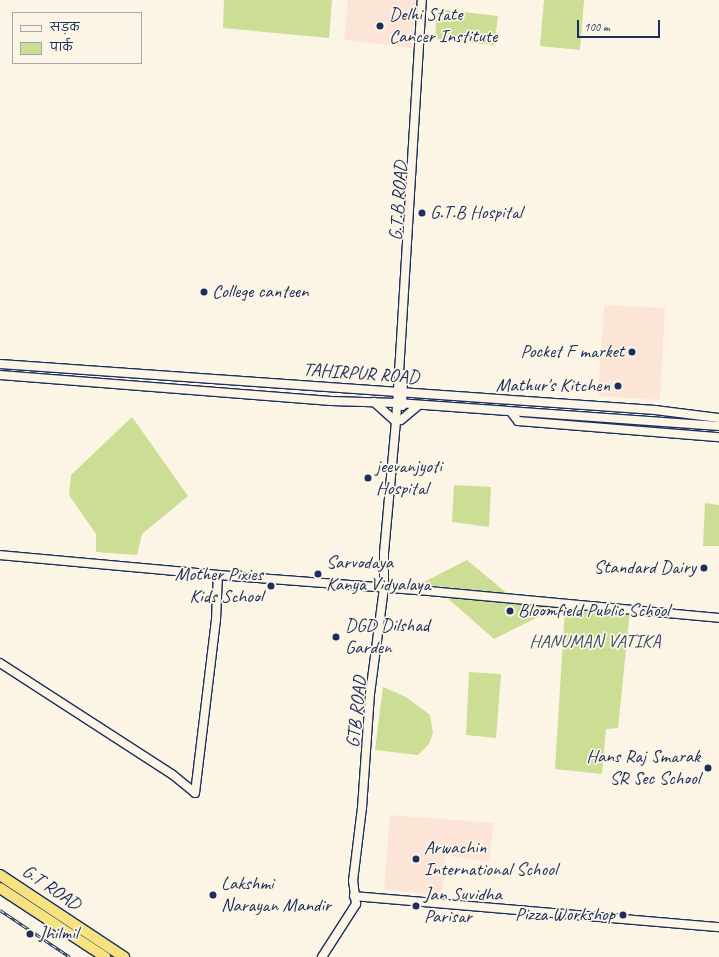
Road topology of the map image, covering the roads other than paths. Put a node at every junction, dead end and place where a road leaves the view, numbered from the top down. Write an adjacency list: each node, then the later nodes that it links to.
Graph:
1 (422, 0): 6 (street, G.T.B ROAD)
2 (427, 0): 6 (street, G.T.B ROAD)
3 (0, 364): 5 (street, TAHIRPUR ROAD)
4 (0, 375): 7 (street, TAHIRPUR ROAD)
5 (268, 384): 6 (street, TAHIRPUR ROAD); 7 (street)
6 (400, 393): 9 (street, G.T.B ROAD); 11 (street, TAHIRPUR ROAD)
7 (267, 396): 8 (street, TAHIRPUR ROAD)
8 (374, 402): 9 (street, TAHIRPUR ROAD); 16 (street)
9 (400, 403): 10 (street, TAHIRPUR ROAD); 16 (street, GTB ROAD)
10 (420, 405): 12 (street, TAHIRPUR ROAD); 16 (street)
11 (627, 409): 14 (street, TAHIRPUR ROAD); 15 (street)
12 (511, 412): 13 (street, TAHIRPUR ROAD); 17 (street)
13 (552, 415): 15 (street, TAHIRPUR ROAD); 17 (street)
14 (719, 418)
15 (626, 419): 18 (street, TAHIRPUR ROAD)
16 (399, 421): 22 (street, GTB ROAD)
17 (552, 424): 19 (street)
18 (719, 426)
19 (719, 437)
20 (0, 555): 21 (street)
21 (218, 575): 22 (street); 24 (street)
22 (387, 588): 23 (street); 27 (street, GTB ROAD)
23 (719, 618)
24 (0, 663)
25 (0, 875): 30 (highway, G.T ROAD)
26 (0, 888): 29 (highway, G.T ROAD)
27 (355, 900): 28 (street); 31 (street, GTB ROAD)
28 (719, 927)
29 (102, 955)
30 (124, 957)
31 (322, 957)

